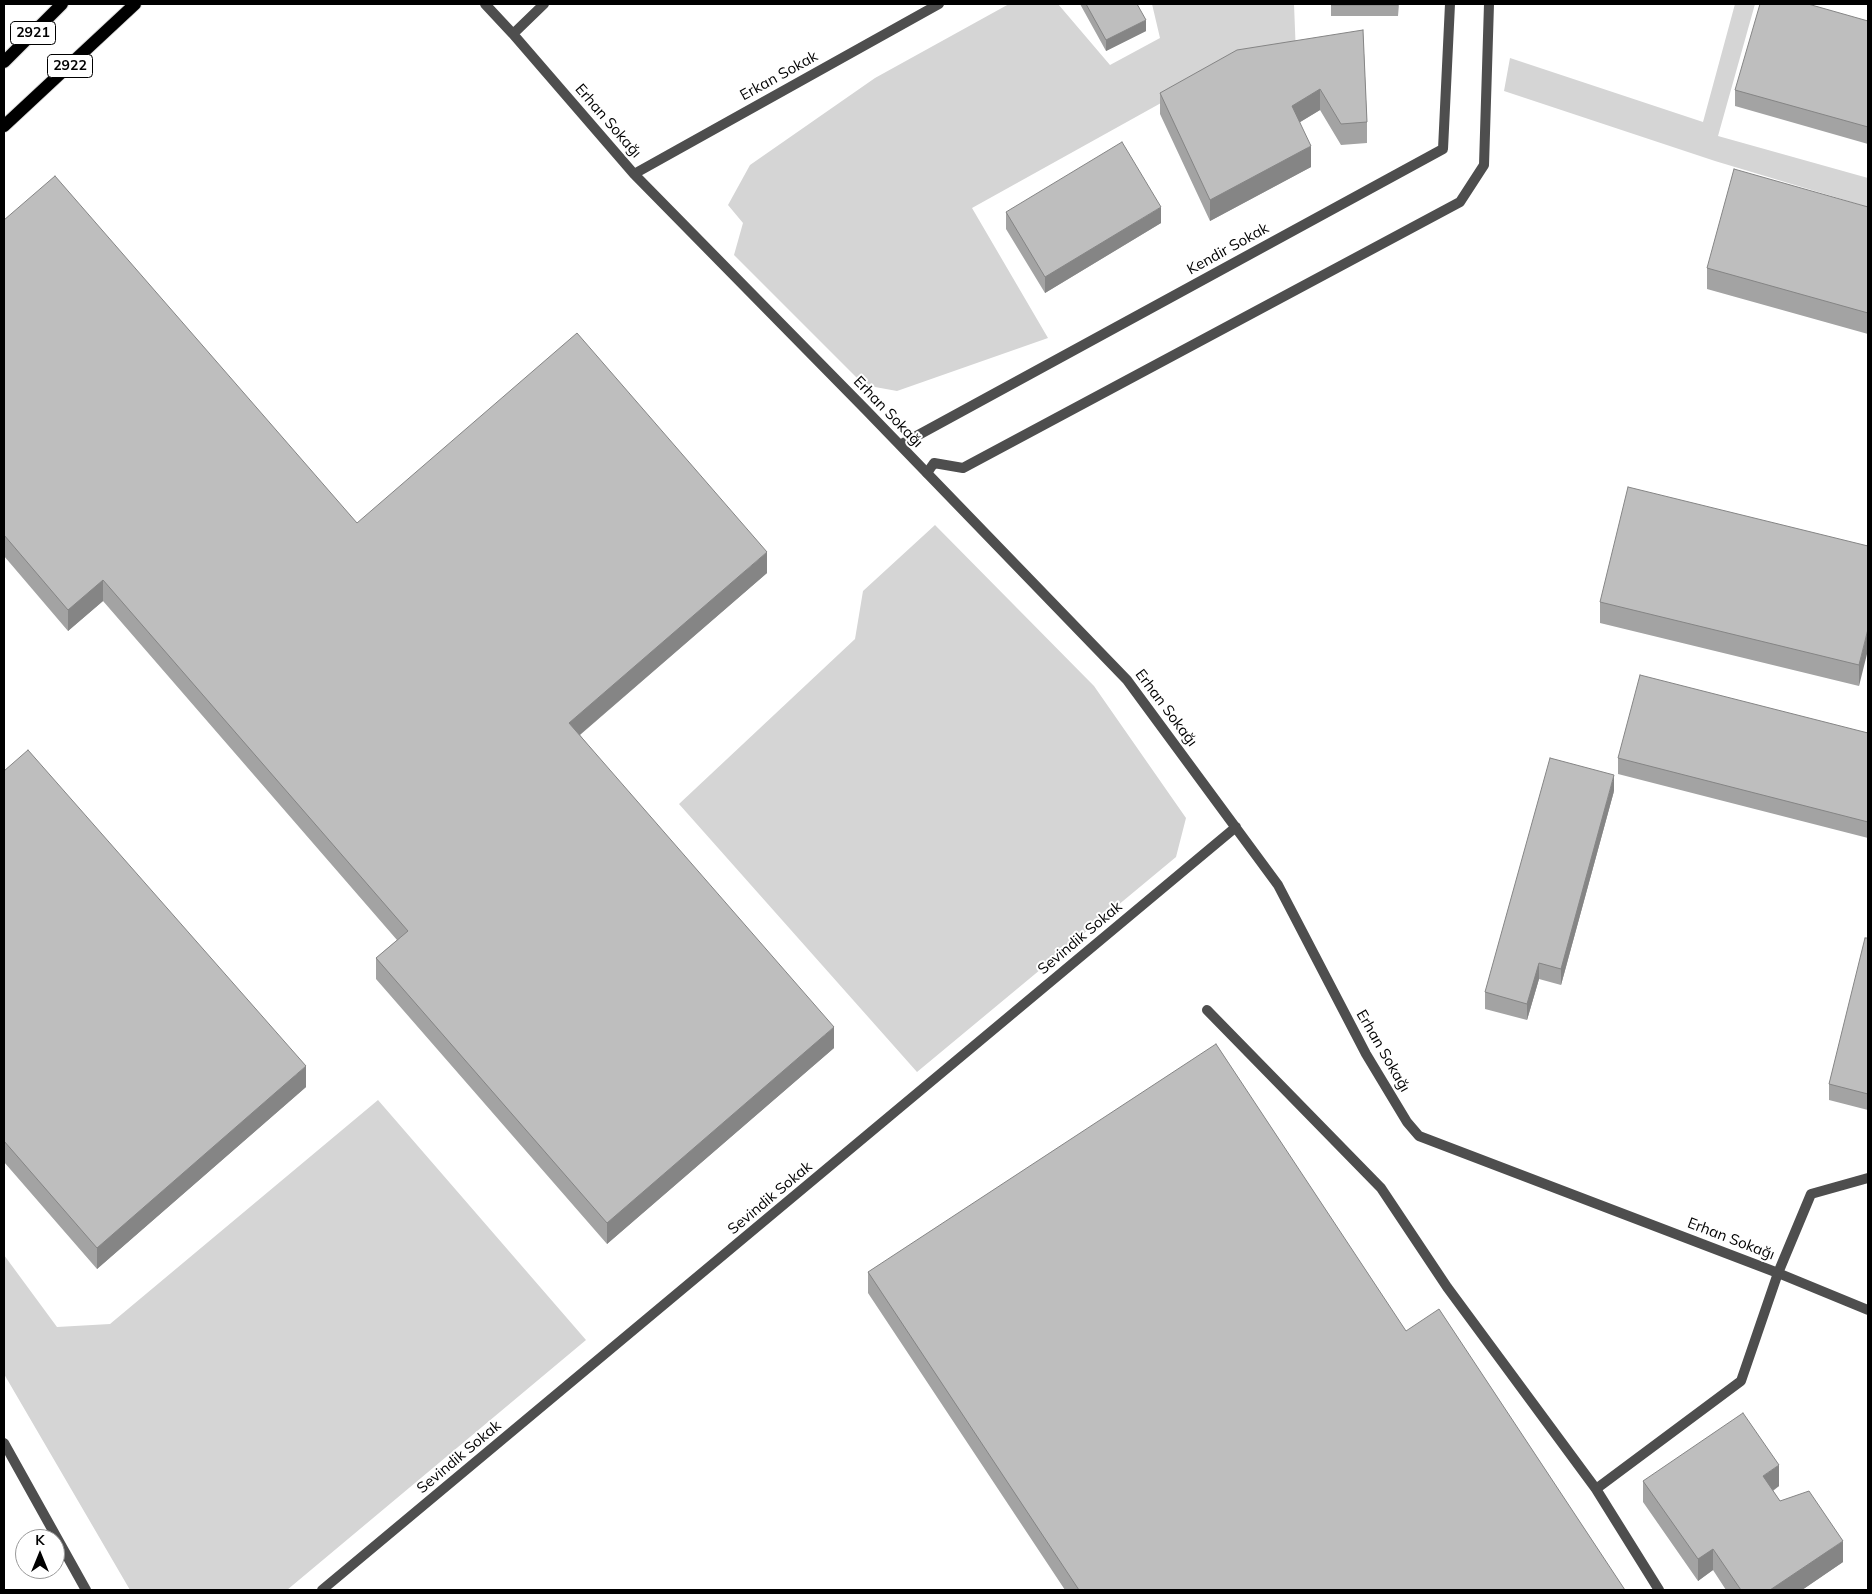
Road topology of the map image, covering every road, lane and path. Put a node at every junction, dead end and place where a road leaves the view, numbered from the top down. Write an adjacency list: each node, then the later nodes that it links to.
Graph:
1 (62, 4): 9 (main road, 2921)
2 (135, 4): 10 (main road, 2922)
3 (485, 4): 8 (street, Erhan Sokağı)
4 (544, 4): 8 (street)
5 (939, 4): 11 (street, Erkan Sokak)
6 (1450, 4): 12 (street, Kendir Sokak)
7 (1489, 4): 13 (street)
8 (514, 34): 11 (street, Erhan Sokağı)
9 (4, 62)
10 (4, 126)
11 (634, 174): 12 (street, Erhan Sokağı)
12 (900, 445): 13 (street, Erhan Sokağı)
13 (927, 473): 14 (street, Erhan Sokağı)
14 (1236, 827): 17 (street, Erhan Sokağı); 22 (street, Sevindik Sokak)
15 (1206, 1010): 20 (street)
16 (1868, 1178): 17 (street)
17 (1778, 1273): 18 (street, Erhan Sokağı); 20 (street)
18 (1868, 1310)
19 (4, 1444): 21 (street)
20 (1596, 1489): 23 (street)
21 (86, 1590)
22 (322, 1590)
23 (1659, 1590)

